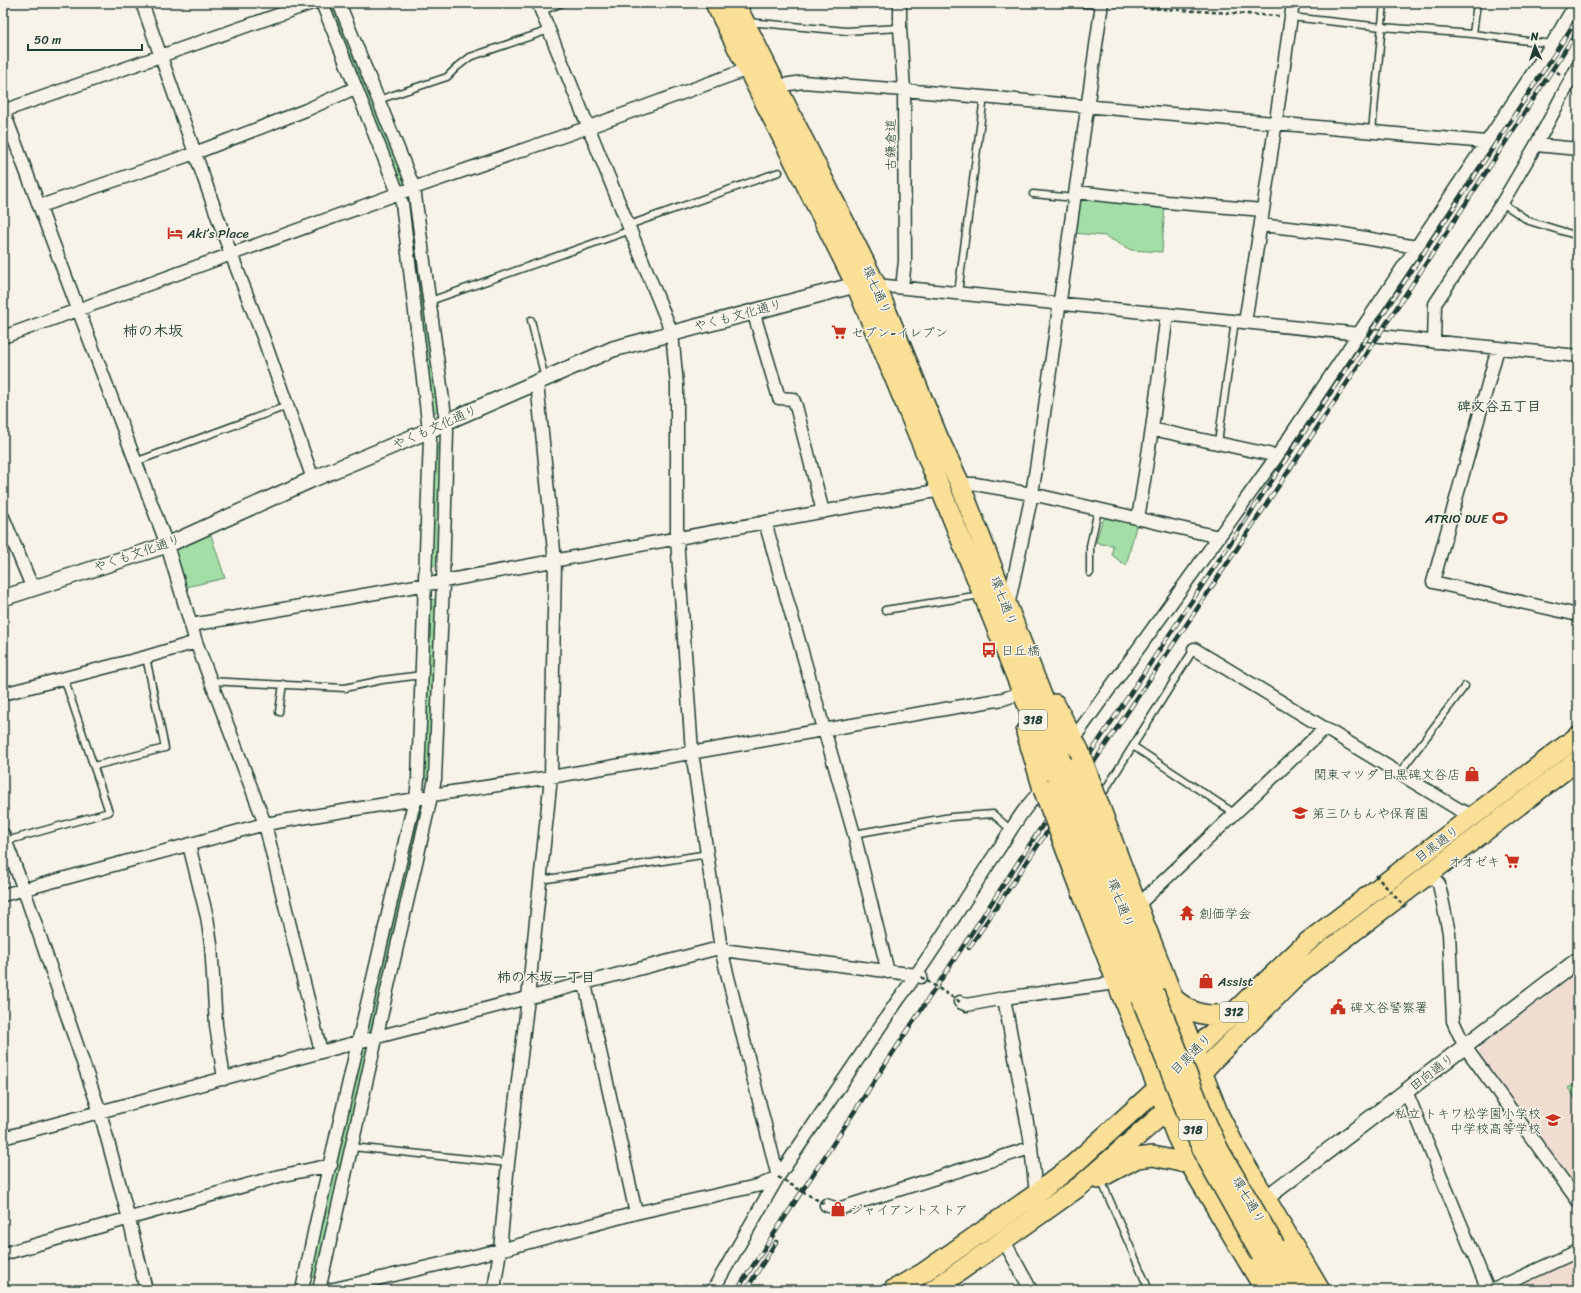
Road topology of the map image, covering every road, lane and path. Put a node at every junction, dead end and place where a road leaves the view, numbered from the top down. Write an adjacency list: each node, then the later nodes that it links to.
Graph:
1 (142, 3): 23 (street)
2 (312, 3): 23 (street)
3 (322, 3): 29 (street)
4 (340, 3): 32 (street)
5 (562, 3): 15 (lane)
6 (715, 3): 26 (main road, 環七通り / 318)
7 (735, 3): 17 (main road, 環七通り / 318)
8 (900, 3): 19 (street, 古鎌倉道)
9 (1064, 3): 14 (lane)
10 (1293, 3): 16 (street)
11 (1384, 3): 18 (lane)
12 (1477, 3): 21 (lane)
13 (1576, 3): 22 (street)
14 (1102, 4): 16 (path); 33 (street)
15 (540, 7): 20 (street)
16 (1291, 17): 18 (lane); 35 (street)
17 (744, 22): 19 (lane); 28 (main road, 環七通り / 318)
18 (1382, 27): 21 (lane); 37 (lane)
19 (900, 28): 30 (street, 古鎌倉道)
20 (549, 30): 32 (lane); 36 (street)
21 (1473, 34): 22 (lane)
22 (1552, 44): 24 (street)
23 (161, 56): 34 (street); 41 (street)
24 (1540, 61): 27 (path); 38 (street)
25 (1578, 66): 27 (street)
26 (748, 69): 36 (street); 55 (main road, 環七通り / 318)
27 (1570, 81): 39 (street)
28 (776, 86): 30 (street); 56 (main road, 環七通り / 318)
29 (355, 88): 41 (street); 44 (street)
30 (904, 90): 31 (street); 57 (street, 古鎌倉道)
31 (984, 97): 33 (street); 58 (lane)
32 (378, 100): 43 (street)
33 (1087, 106): 35 (street); 46 (street)
34 (3, 110): 48 (street)
35 (1275, 122): 37 (street); 49 (street)
36 (589, 127): 43 (street); 51 (street)
37 (1372, 132): 38 (street)
38 (1486, 142): 53 (street)
39 (1536, 146): 40 (street); 47 (street)
40 (1578, 150)
41 (195, 153): 48 (street); 54 (street)
42 (779, 172): 51 (lane)
43 (414, 188): 44 (street); 59 (street)
44 (398, 194): 54 (street); 76 (street)
45 (1032, 194): 46 (lane)
46 (1075, 195): 49 (street); 60 (street)
47 (1502, 203): 52 (lane); 69 (street)
48 (40, 206): 61 (street)
49 (1263, 210): 50 (street)
50 (1261, 225): 53 (street); 65 (street)
51 (630, 228): 59 (lane); 66 (street)
52 (1578, 236)
53 (1416, 247): 67 (street)
54 (231, 254): 61 (street); 73 (street)
55 (856, 285): 56 (street, やくも文化通り); 62 (street, やくも文化通り); 82 (main road, 環七通り / 318)
56 (876, 285): 57 (street); 81 (main road, 環七通り / 318)
57 (902, 287): 58 (street)
58 (958, 293): 60 (street)
59 (430, 301): 74 (street)
60 (1060, 302): 63 (street); 83 (street)
61 (77, 310): 68 (street); 79 (street)
62 (753, 311): 66 (street, やくも文化通り); 85 (street)
63 (1167, 314): 65 (street); 75 (street)
64 (531, 320): 72 (lane)
65 (1240, 322): 67 (street); 77 (lane)
66 (672, 333): 72 (street, やくも文化通り); 90 (street)
67 (1359, 334): 69 (street); 78 (street)
68 (3, 337)
69 (1434, 342): 70 (street)
70 (1498, 348): 71 (street); 101 (street)
71 (1578, 356)
72 (541, 381): 74 (street, やくも文化通り); 92 (street)
73 (287, 406): 79 (lane); 80 (street)
74 (446, 422): 76 (street, やくも文化通り); 94 (street)
75 (1152, 429): 77 (street); 87 (street)
76 (430, 430): 80 (street, やくも文化通り); 95 (street)
77 (1218, 443): 78 (street)
78 (1277, 456): 89 (street)
79 (135, 462): 91 (street)
80 (313, 479): 91 (street, やくも文化通り)
81 (960, 484): 83 (street); 100 (main road, 環七通り / 318)
82 (941, 490): 85 (street); 97 (main road, 環七通り / 318)
83 (1032, 494): 84 (street); 100 (street)
84 (1098, 510): 87 (street); 93 (lane)
85 (823, 512): 88 (street)
86 (3, 517): 96 (street)
87 (1138, 519): 89 (street)
88 (765, 522): 90 (street); 116 (street)
89 (1219, 537): 118 (street)
90 (677, 539): 92 (street); 120 (street)
91 (167, 545): 96 (street, やくも文化通り); 102 (street)
92 (555, 561): 94 (street); 124 (street)
93 (1090, 573)
94 (443, 582): 95 (street); 126 (street)
95 (426, 584): 102 (street); 107 (street)
96 (33, 589): 98 (street, やくも文化通り)
97 (982, 595): 99 (lane); 106 (main road, 環七通り / 318)
98 (3, 598)
99 (885, 610)
100 (1008, 610): 106 (main road, 環七通り / 318)
101 (1578, 616)
102 (190, 625): 103 (street)
103 (196, 642): 105 (street); 109 (street)
104 (1194, 649): 115 (street); 119 (lane)
105 (146, 657): 108 (street); 122 (lane)
106 (1018, 660): 113 (main road); 118 (main road); 125 (main road, 環七通り / 318)
107 (422, 675): 110 (lane); 127 (street)
108 (64, 678): 112 (street); 122 (lane)
109 (210, 680): 110 (lane); 131 (street)
110 (283, 684): 114 (lane)
111 (1465, 686): 123 (lane)
112 (3, 694)
113 (1016, 695): 116 (street); 125 (main road)
114 (279, 712)
115 (1325, 728): 123 (street); 129 (street)
116 (823, 729): 120 (street); 133 (street)
117 (1578, 736): 130 (main road, 目黒通り / 312)
118 (1076, 744): 128 (main road, bridge)
119 (1133, 746): 128 (lane); 129 (lane)
120 (692, 752): 124 (street); 136 (street)
121 (1578, 760): 137 (main road, 目黒通り / 312)
122 (94, 766): 134 (lane)
123 (1400, 772): 130 (street)
124 (551, 777): 126 (street); 139 (street)
125 (1056, 778): 132 (street); 140 (main road, 環七通り / 318, bridge)
126 (432, 795): 127 (street); 156 (street)
127 (416, 799): 131 (street); 157 (street)
128 (1098, 801): 140 (main road, bridge)
129 (1234, 813): 143 (street)
130 (1474, 816): 155 (main road, 目黒通り / 312)
131 (265, 824): 135 (street); 159 (street)
132 (1011, 830): 133 (lane); 148 (street)
133 (854, 834): 147 (street)
134 (4, 838): 141 (street)
135 (189, 845): 141 (street); 162 (street)
136 (708, 854): 139 (lane); 145 (street)
137 (1430, 874): 158 (street); 161 (main road, 目黒通り / 312)
138 (1375, 876): 144 (path, bridge)
139 (541, 880): 151 (street)
140 (1104, 882): 143 (main road); 150 (main road); 184 (main road, 環七通り / 318, bridge)
141 (24, 890): 142 (street); 166 (street)
142 (3, 895)
143 (1137, 906): 153 (main road)
144 (1405, 907)
145 (721, 949): 147 (street); 149 (street); 173 (street)
146 (1578, 960): 158 (street, 田向通り)
147 (888, 972): 148 (street)
148 (919, 976): 154 (path, bridge); 173 (street)
149 (585, 984): 151 (street); 180 (street)
150 (1116, 984): 152 (street); 163 (main road)
151 (528, 998): 156 (street); 170 (street)
152 (1004, 998): 154 (street); 169 (street)
153 (1173, 998): 155 (main road); 160 (main road)
154 (960, 1002)
155 (1233, 1013): 160 (main road, 目黒通り / 312)
156 (377, 1037): 157 (street); 168 (street)
157 (358, 1042): 159 (street); 172 (street)
158 (1465, 1047): 164 (street, 田向通り); 178 (street)
159 (321, 1052): 162 (street)
160 (1194, 1052): 161 (main road); 163 (main road, 目黒通り / 312)
161 (1202, 1073): 165 (main road, 目黒通り / 312); 177 (main road)
162 (224, 1079): 166 (street)
163 (1158, 1088): 165 (main road); 176 (main road, 目黒通り / 312)
164 (1406, 1092): 177 (street, 田向通り); 203 (street)
165 (1166, 1111): 171 (main road); 175 (main road, 目黒通り / 312)
166 (100, 1112): 167 (street); 181 (street)
167 (3, 1138)
168 (352, 1147): 170 (lane); 189 (street)
169 (1030, 1148): 176 (street); 179 (street)
170 (508, 1163): 183 (street)
171 (1190, 1164): 174 (main road); 199 (main road)
172 (331, 1165): 181 (street); 188 (street)
173 (778, 1177): 179 (path, bridge); 180 (street); 194 (street)
174 (1100, 1178): 175 (main road); 198 (lane)
175 (1080, 1186): 182 (main road, 目黒通り / 312)
176 (1036, 1194): 195 (main road, 目黒通り / 312)
177 (1266, 1198): 202 (main road)
178 (1578, 1201)
179 (826, 1205)
180 (636, 1213): 183 (street)
181 (129, 1219): 186 (street); 187 (street)
182 (1004, 1241): 196 (main road, 目黒通り / 312); 197 (street)
183 (500, 1250): 190 (street); 191 (street)
184 (1268, 1250): 200 (main road, 環七通り / 318); 201 (main road, 環七通り / 318)
185 (1578, 1251): 204 (street)
186 (3, 1254)
187 (146, 1290)
188 (302, 1290)
189 (319, 1290)
190 (330, 1290)
191 (494, 1290)
192 (681, 1290): 193 (lane)
193 (695, 1290)
194 (713, 1290)
195 (893, 1290)
196 (933, 1290)
197 (1031, 1290)
198 (1149, 1290)
199 (1265, 1290)
200 (1282, 1290)
201 (1302, 1290)
202 (1320, 1290)
203 (1488, 1290)
204 (1493, 1290)

